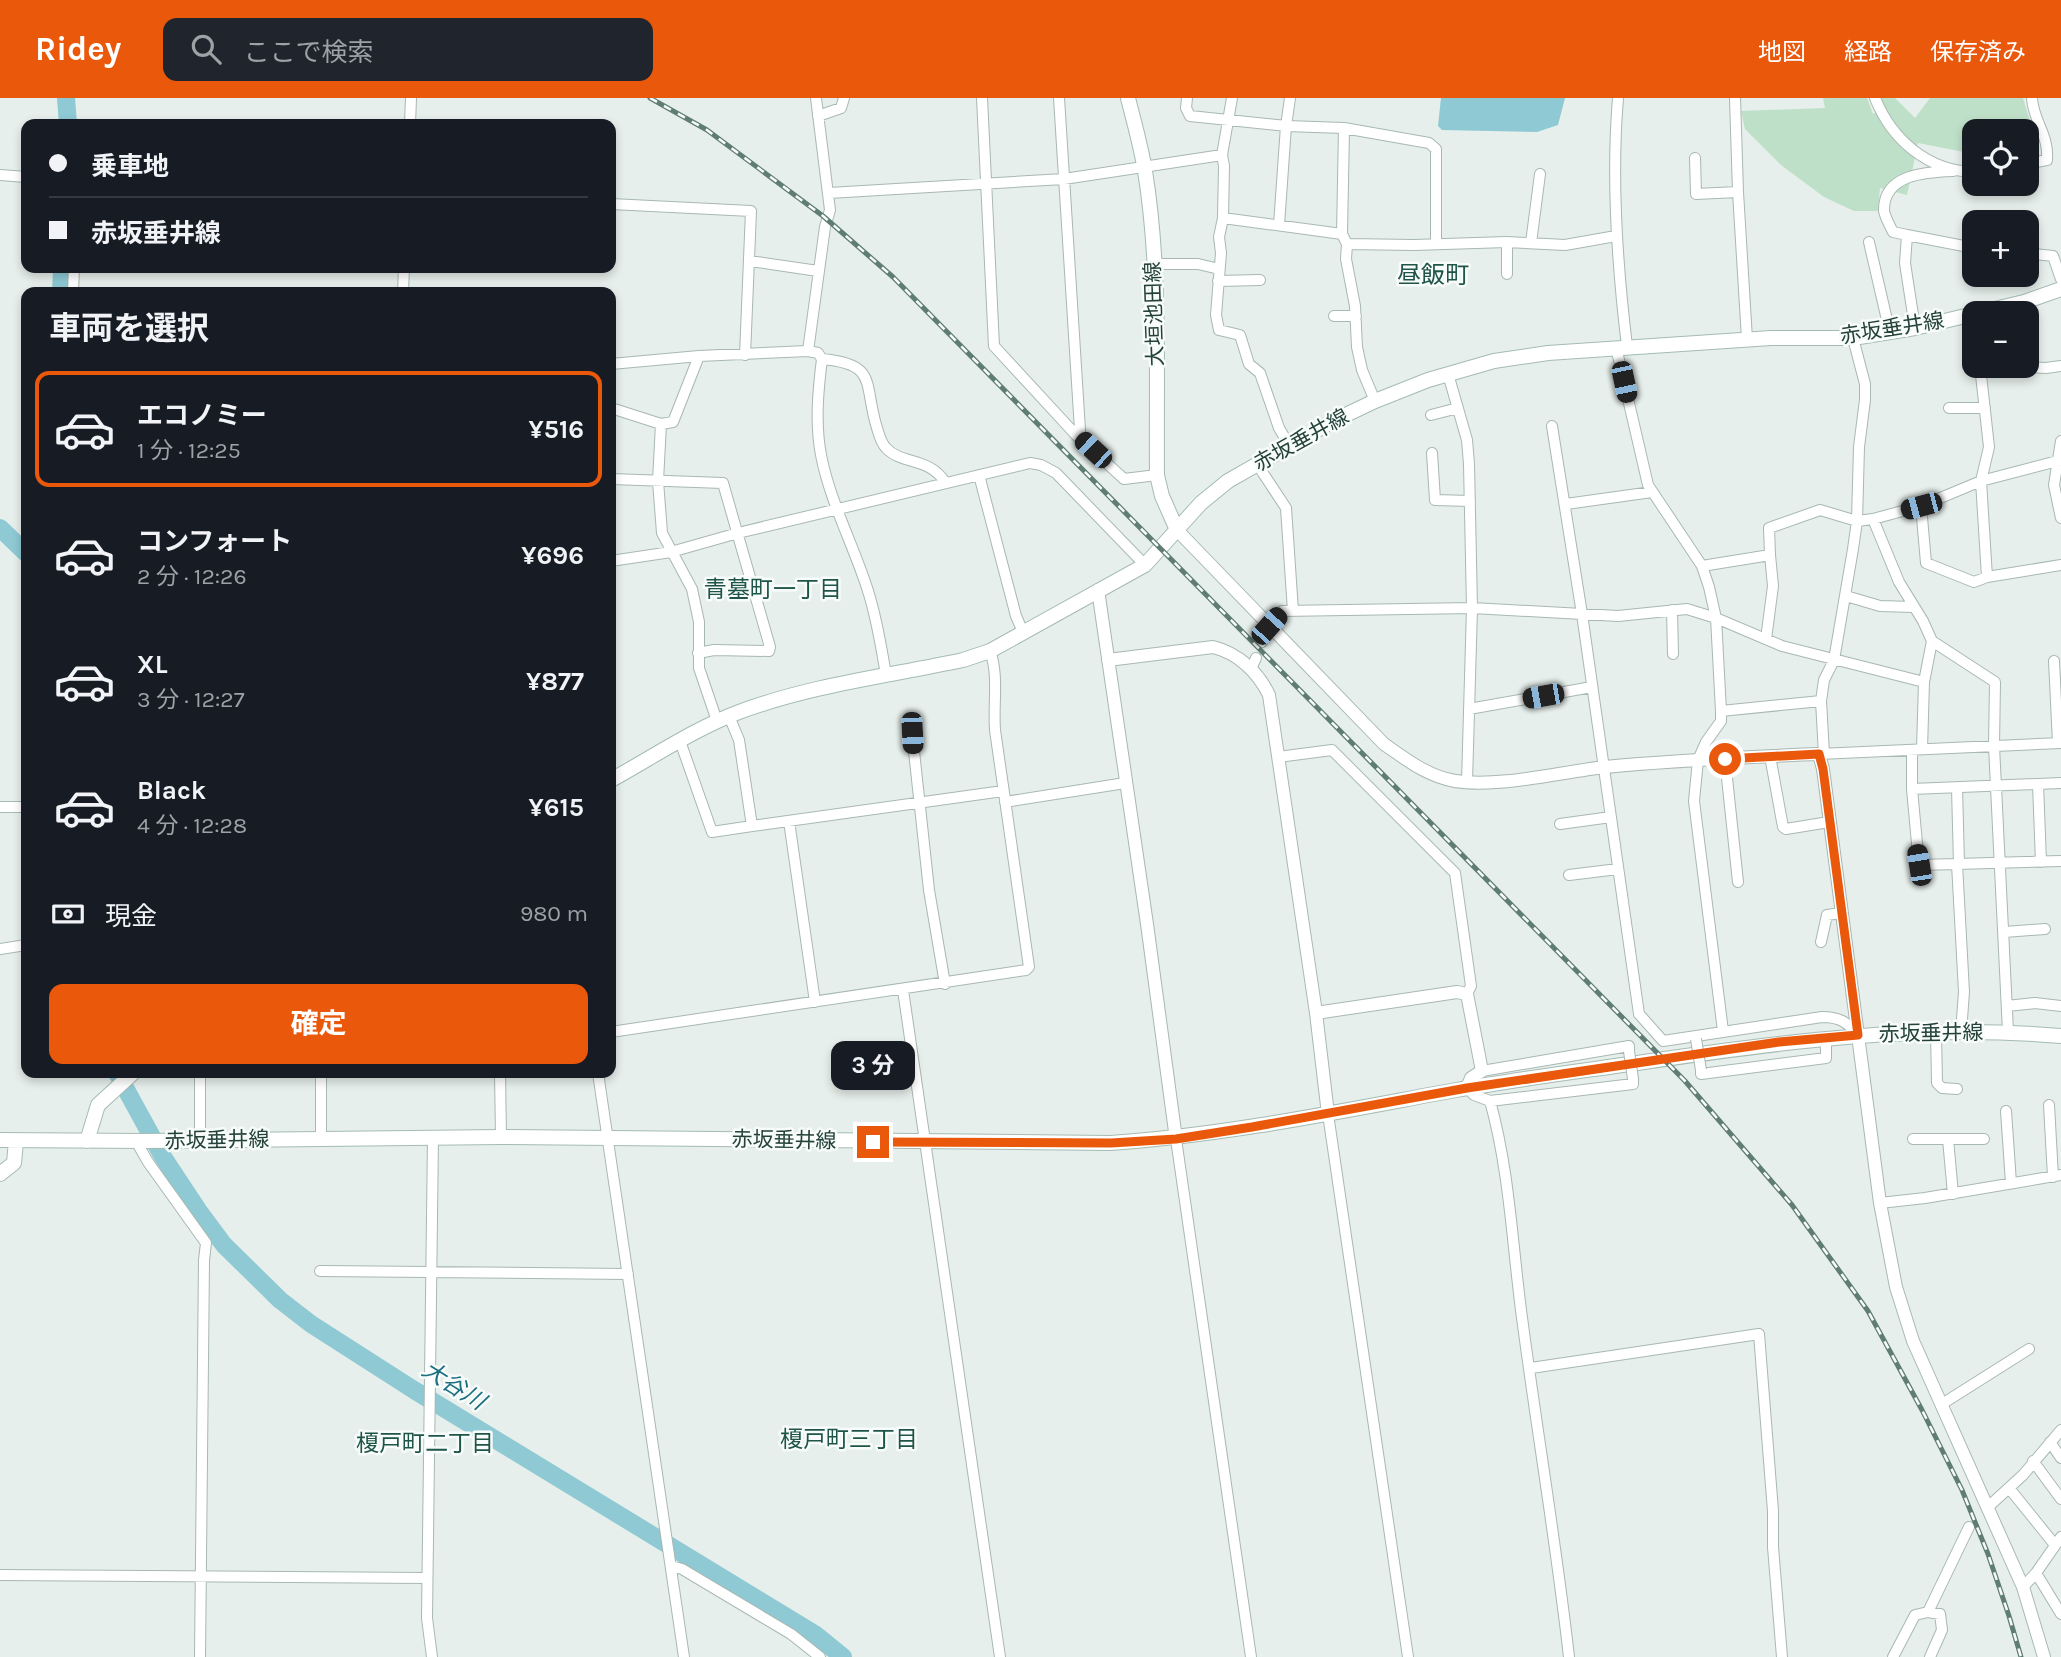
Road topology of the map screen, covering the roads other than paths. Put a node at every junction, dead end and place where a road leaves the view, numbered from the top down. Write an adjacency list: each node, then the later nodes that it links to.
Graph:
1 (411, 98): 15 (street)
2 (816, 98): 14 (street)
3 (844, 98): 14 (street)
4 (982, 98): 31 (street)
5 (1059, 98): 30 (street)
6 (1128, 98): 24 (main road, 大垣池田線)
7 (1187, 98): 17 (street)
8 (1232, 98): 17 (street)
9 (1290, 98): 19 (street)
10 (1618, 98): 38 (street)
11 (1735, 98): 32 (street)
12 (1875, 98): 25 (street)
13 (2032, 98): 16 (street)
14 (818, 116): 33 (street)
15 (410, 119)
16 (2037, 119)
17 (1229, 120): 19 (street); 21 (street)
18 (2039, 123): 23 (street)
19 (1286, 126): 20 (street); 36 (street)
20 (1345, 128): 39 (street); 43 (street)
21 (1222, 155): 24 (street); 35 (street)
22 (1695, 158): 32 (street)
23 (2039, 162)
24 (1144, 168): 30 (street); 47 (main road, 大垣池田線)
25 (1953, 171): 26 (street); 37 (street)
26 (1962, 171)
27 (1540, 174): 42 (street)
28 (0, 175): 29 (street)
29 (21, 177)
30 (1064, 179): 31 (street); 80 (street)
31 (987, 185): 33 (street); 80 (street)
32 (1738, 192): 61 (street)
33 (829, 193): 48 (street)
34 (616, 204): 46 (street)
35 (1223, 218): 36 (street); 50 (street)
36 (1279, 225): 39 (street)
37 (1906, 235): 44 (street); 58 (street)
38 (1616, 236): 42 (street); 62 (street)
39 (1344, 239): 43 (street); 56 (street)
40 (1507, 242): 42 (street); 43 (street); 49 (street)
41 (1869, 242): 59 (street)
42 (1531, 243)
43 (1436, 244)
44 (1962, 246)
45 (2039, 254): 51 (street)
46 (750, 261): 48 (street); 64 (street)
47 (1153, 264): 50 (street); 87 (main road, 大垣池田線)
48 (818, 271): 63 (street)
49 (1507, 274)
50 (1219, 275): 52 (street); 82 (street)
51 (2061, 279)
52 (1260, 280)
53 (2061, 289): 54 (main road, 赤坂垂井線)
54 (2027, 301)
55 (1334, 316): 56 (street)
56 (1356, 316): 72 (street)
57 (1962, 316): 58 (main road, 赤坂垂井線)
58 (1916, 328): 59 (main road, 赤坂垂井線)
59 (1890, 333): 60 (main road, 赤坂垂井線)
60 (1853, 338): 61 (main road, 赤坂垂井線); 99 (street)
61 (1747, 339): 62 (main road, 赤坂垂井線)
62 (1622, 347): 70 (main road, 赤坂垂井線); 92 (street)
63 (808, 351): 64 (street); 66 (street)
64 (745, 355): 65 (street)
65 (699, 356): 67 (street); 78 (street)
66 (822, 359): 91 (street); 96 (street)
67 (616, 364)
68 (2061, 366): 69 (street)
69 (2039, 368)
70 (1448, 374): 72 (main road, 赤坂垂井線); 73 (street)
71 (1981, 378): 75 (street)
72 (1375, 401): 82 (main road, 赤坂垂井線)
73 (1458, 408): 77 (street); 93 (street)
74 (1949, 408): 75 (street)
75 (1985, 408): 90 (street)
76 (616, 410): 78 (street)
77 (1431, 415)
78 (661, 424): 89 (street)
79 (1552, 426): 94 (street)
80 (1076, 435): 87 (street)
81 (2061, 441): 84 (street)
82 (1289, 445): 85 (main road, 赤坂垂井線)
83 (1432, 453): 93 (street)
84 (2059, 460): 90 (street); 97 (street)
85 (1257, 464): 100 (main road, 赤坂垂井線); 114 (street)
86 (979, 475): 91 (street); 105 (street); 118 (street)
87 (1157, 475): 100 (main road, 大垣池田線)
88 (616, 479): 89 (street)
89 (658, 479): 101 (street); 102 (street)
90 (1980, 481): 95 (street); 108 (street)
91 (945, 482): 96 (street)
92 (1652, 492): 94 (street); 107 (street)
93 (1470, 501): 112 (street)
94 (1566, 505): 115 (street)
95 (1921, 506): 98 (street); 108 (street)
96 (837, 508): 101 (street); 128 (street)
97 (2061, 518)
98 (1873, 519): 99 (street); 111 (street)
99 (1857, 521): 103 (street); 110 (street)
100 (1177, 530): 105 (main road, 赤坂垂井線); 117 (street)
101 (738, 533): 102 (street); 123 (street)
102 (671, 552): 104 (street); 123 (street)
103 (1770, 555): 107 (street); 119 (street)
104 (616, 560)
105 (1144, 565): 109 (main road, 赤坂垂井線)
106 (2061, 565): 108 (street)
107 (1702, 566): 116 (street)
108 (1987, 578)
109 (1098, 590): 118 (main road, 赤坂垂井線); 125 (street)
110 (1846, 596): 111 (street); 126 (street)
111 (1913, 607): 120 (street)
112 (1472, 608): 114 (street); 115 (street); 132 (street)
113 (1672, 610): 115 (street); 116 (street); 124 (street)
114 (1293, 611): 117 (street)
115 (1583, 614): 130 (street)
116 (1716, 618): 119 (street); 133 (street)
117 (1269, 626): 121 (street); 147 (street)
118 (1023, 632): 122 (main road, 赤坂垂井線)
119 (1766, 639): 126 (street)
120 (1932, 641): 129 (street); 138 (street)
121 (1262, 642)
122 (990, 651): 128 (main road, 赤坂垂井線); 154 (street)
123 (698, 653): 134 (street)
124 (1673, 654)
125 (1108, 660): 142 (street); 148 (street)
126 (1834, 660): 129 (street); 131 (street)
127 (2054, 661): 137 (street)
128 (886, 675): 134 (main road, 赤坂垂井線)
129 (1924, 682): 139 (street)
130 (1592, 687): 132 (street); 145 (street)
131 (1821, 701): 133 (street); 140 (street)
132 (1469, 709): 147 (street)
133 (1721, 711): 144 (street)
134 (723, 719): 136 (main road, 赤坂垂井線); 162 (street)
135 (912, 733): 155 (street)
136 (680, 741): 146 (main road, 赤坂垂井線); 162 (street)
137 (2060, 743): 138 (street)
138 (1994, 746): 139 (street); 151 (street)
139 (1917, 750): 140 (street); 153 (street)
140 (1821, 754): 141 (street); 160 (street)
141 (1770, 756): 143 (street); 160 (street)
142 (1278, 757): 178 (street); 182 (street)
143 (1725, 759): 144 (street); 169 (street)
144 (1698, 760): 145 (street); 184 (street)
145 (1604, 768): 147 (street); 158 (street)
146 (616, 777)
147 (1467, 782)
148 (1125, 783): 154 (street); 208 (street)
149 (2061, 783): 150 (street)
150 (2038, 784): 151 (street); 164 (street)
151 (1996, 786): 152 (street); 165 (street)
152 (1957, 788): 153 (street); 166 (street)
153 (1912, 789): 166 (street)
154 (1004, 796): 155 (street); 176 (street)
155 (918, 803): 159 (street); 176 (street)
156 (0, 807): 157 (street)
157 (21, 807)
158 (1611, 817): 161 (street); 167 (street)
159 (789, 821): 162 (street); 179 (street)
160 (1829, 822): 170 (street)
161 (1560, 824)
162 (752, 826)
163 (2061, 861): 164 (street)
164 (2041, 862): 165 (street)
165 (2000, 863): 166 (street); 172 (street)
166 (1958, 864): 186 (street)
167 (1618, 869): 168 (street); 190 (street)
168 (1569, 875)
169 (1738, 882)
170 (1842, 913): 173 (street); 188 (street)
171 (2045, 929): 172 (street)
172 (2004, 932): 180 (street)
173 (1821, 942)
174 (21, 946): 175 (street)
175 (0, 949)
176 (945, 984): 177 (street)
177 (903, 990): 179 (street); 217 (street)
178 (1467, 994): 182 (street); 192 (street)
179 (815, 1002): 183 (street)
180 (2007, 1006): 181 (street); 187 (street)
181 (2061, 1006)
182 (1316, 1013): 203 (street)
183 (616, 1031)
184 (1723, 1031): 188 (street); 190 (street)
185 (1936, 1032): 186 (main road, 赤坂垂井線); 188 (main road, 赤坂垂井線); 199 (street)
186 (1961, 1032): 187 (main road, 赤坂垂井線)
187 (2008, 1032): 189 (main road, 赤坂垂井線)
188 (1858, 1035): 191 (main road, 赤坂垂井線); 222 (street)
189 (2061, 1036)
190 (1695, 1037): 191 (street, bridge)
191 (1826, 1038): 198 (main road, 赤坂垂井線)
192 (1482, 1071): 198 (street); 200 (street, bridge)
193 (126, 1078): 215 (main road)
194 (200, 1078): 213 (street)
195 (321, 1078): 207 (street)
196 (500, 1078): 205 (street)
197 (599, 1078): 206 (street)
198 (1467, 1088): 200 (street); 203 (main road, 赤坂垂井線)
199 (1956, 1089)
200 (1490, 1101): 227 (street)
201 (2049, 1105): 219 (street)
202 (2006, 1111): 220 (street)
203 (1328, 1114): 208 (main road, 赤坂垂井線); 252 (street)
204 (433, 1137): 205 (main road, 赤坂垂井線); 207 (main road, 赤坂垂井線); 224 (street)
205 (501, 1137): 206 (main road, 赤坂垂井線)
206 (608, 1138): 217 (main road, 赤坂垂井線); 225 (street)
207 (321, 1139): 213 (main road, 赤坂垂井線)
208 (1176, 1139): 217 (main road, 赤坂垂井線); 251 (street)
209 (1913, 1139): 210 (street)
210 (1948, 1139): 211 (street); 221 (street)
211 (1984, 1139)
212 (0, 1140): 214 (main road, 赤坂垂井線)
213 (200, 1140): 216 (main road, 赤坂垂井線)
214 (16, 1141): 215 (main road, 赤坂垂井線); 218 (main road)
215 (87, 1141): 216 (main road, 赤坂垂井線)
216 (140, 1141): 241 (street)
217 (925, 1142): 250 (street)
218 (0, 1174)
219 (2057, 1176): 220 (street)
220 (2011, 1183): 221 (street)
221 (1953, 1194): 222 (street)
222 (1880, 1203): 228 (street)
223 (320, 1270): 224 (street)
224 (432, 1272): 225 (street); 242 (street)
225 (628, 1274): 238 (street)
226 (2029, 1349): 228 (street)
227 (1531, 1368): 253 (street); 254 (street)
228 (1942, 1405): 235 (street)
229 (2061, 1430): 230 (street)
230 (2050, 1442): 231 (street); 232 (street)
231 (2061, 1458)
232 (2033, 1461): 233 (street); 234 (street)
233 (2009, 1488): 235 (street); 237 (street)
234 (2061, 1499)
235 (1988, 1507): 243 (street)
236 (1969, 1527): 244 (street)
237 (2058, 1541): 239 (street)
238 (671, 1563): 248 (street); 249 (street)
239 (2036, 1573): 243 (street); 245 (street)
240 (0, 1575): 241 (street)
241 (202, 1577): 242 (street); 246 (street)
242 (427, 1578): 247 (street)
243 (2023, 1587): 257 (street)
244 (1928, 1612): 255 (street); 256 (street)
245 (2061, 1614)
246 (200, 1657)
247 (432, 1657)
248 (684, 1657)
249 (820, 1657)
250 (1000, 1657)
251 (1251, 1657)
252 (1408, 1657)
253 (1569, 1657)
254 (1782, 1657)
255 (1893, 1657)
256 (1930, 1657)
257 (2043, 1657)

